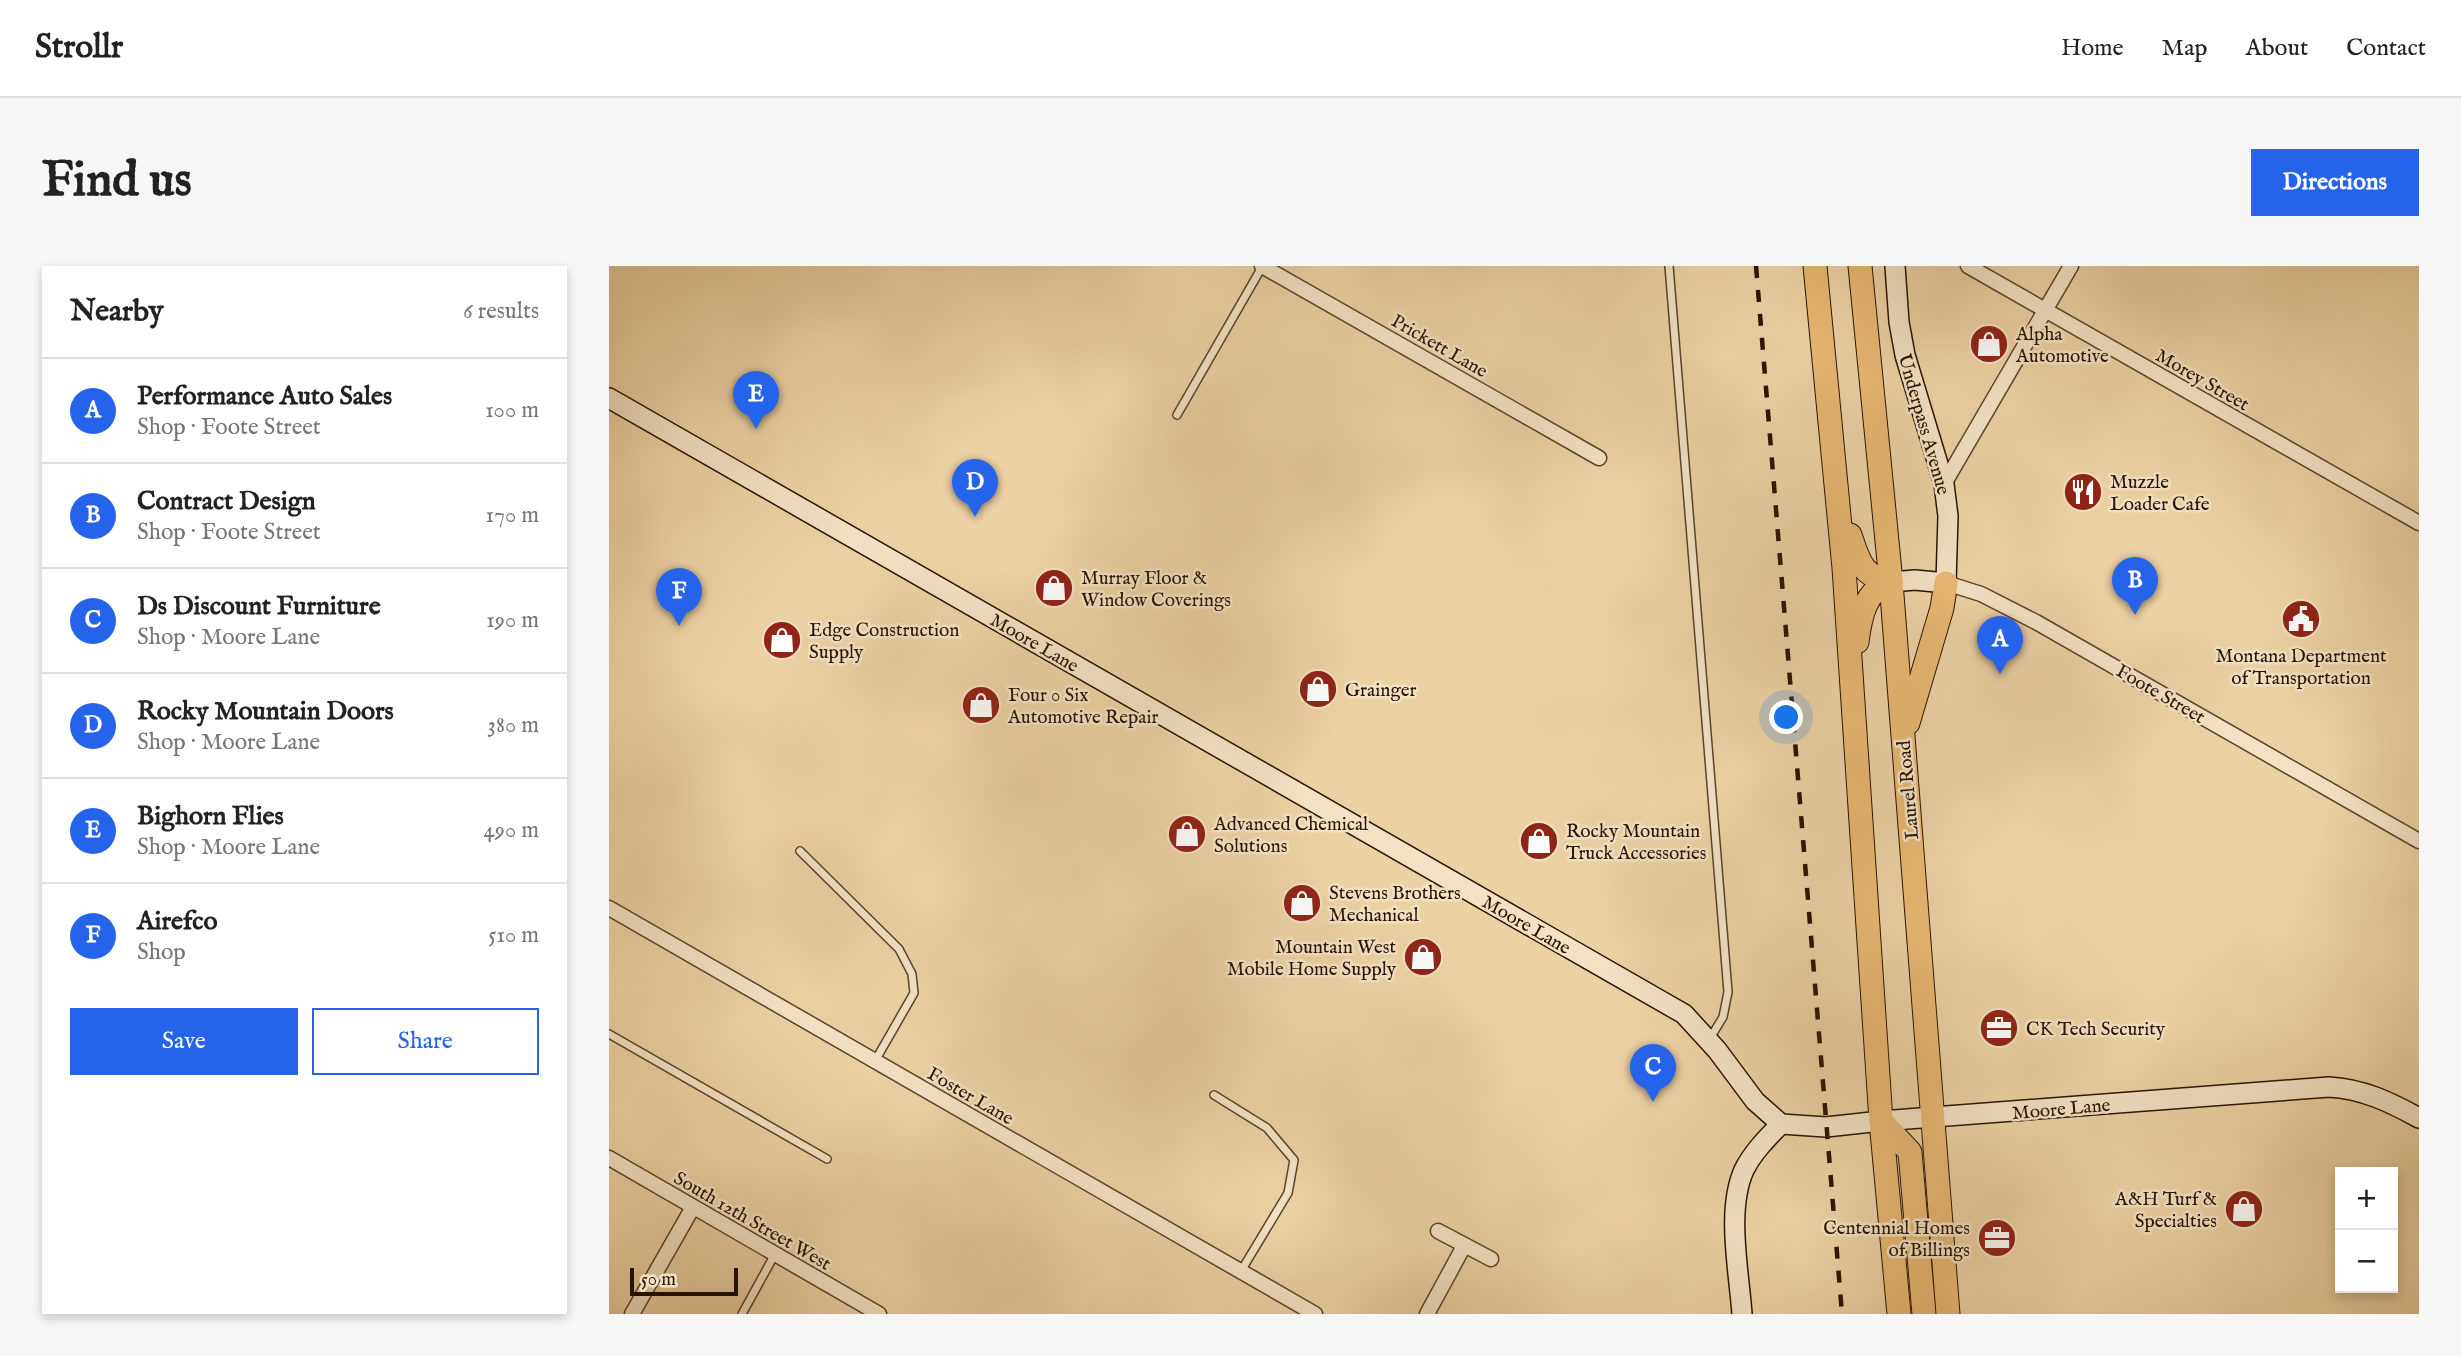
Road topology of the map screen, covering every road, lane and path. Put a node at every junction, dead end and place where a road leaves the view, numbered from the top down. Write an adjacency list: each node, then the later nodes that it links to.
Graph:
1 (1262, 266): 8 (street, Prickett Lane); 11 (lane)
2 (1669, 266): 24 (lane)
3 (1815, 266): 14 (main road)
4 (1860, 266): 16 (main road, Laurel Road)
5 (1895, 266): 13 (street, Underpass Avenue)
6 (1969, 266): 9 (street, Morey Street)
7 (2071, 266): 9 (street)
8 (1280, 270): 12 (street, Prickett Lane)
9 (2045, 311): 13 (street); 15 (street, Morey Street)
10 (609, 398): 24 (street, Moore Lane)
11 (1177, 415)
12 (1599, 458)
13 (1944, 484): 17 (street, Underpass Avenue)
14 (1837, 496): 16 (main road); 18 (main road)
15 (2419, 523)
16 (1891, 582): 17 (street, Foote Street); 18 (main road); 19 (main road, Laurel Road)
17 (1946, 583): 19 (main road); 20 (street, Foote Street)
18 (1852, 692): 29 (main road)
19 (1903, 744): 27 (main road, Laurel Road)
20 (2419, 841)
21 (800, 851): 25 (lane)
22 (609, 908): 25 (street, Foster Lane)
23 (609, 1034): 32 (lane)
24 (1708, 1040): 30 (street, Moore Lane)
25 (874, 1062): 38 (street, Foster Lane)
26 (1214, 1096): 38 (lane)
27 (1933, 1118): 28 (street, Moore Lane); 29 (street, Moore Lane); 48 (main road, Laurel Road)
28 (2419, 1118)
29 (1881, 1121): 30 (street, Moore Lane); 46 (main road); 47 (main road)
30 (1781, 1124): 45 (street)
31 (609, 1158): 33 (street, South 12th Street West)
32 (827, 1159)
33 (693, 1207): 36 (street, South 12th Street West); 40 (street)
34 (1439, 1231): 35 (street)
35 (1464, 1246): 37 (street); 44 (street)
36 (775, 1254): 39 (street, South 12th Street West); 41 (lane)
37 (1491, 1259)
38 (1241, 1271): 43 (street, Foster Lane)
39 (858, 1309): 42 (street, South 12th Street West)
40 (632, 1314)
41 (742, 1314)
42 (879, 1314)
43 (1315, 1314)
44 (1427, 1314)
45 (1742, 1314)
46 (1899, 1314)
47 (1924, 1314)
48 (1948, 1314)

